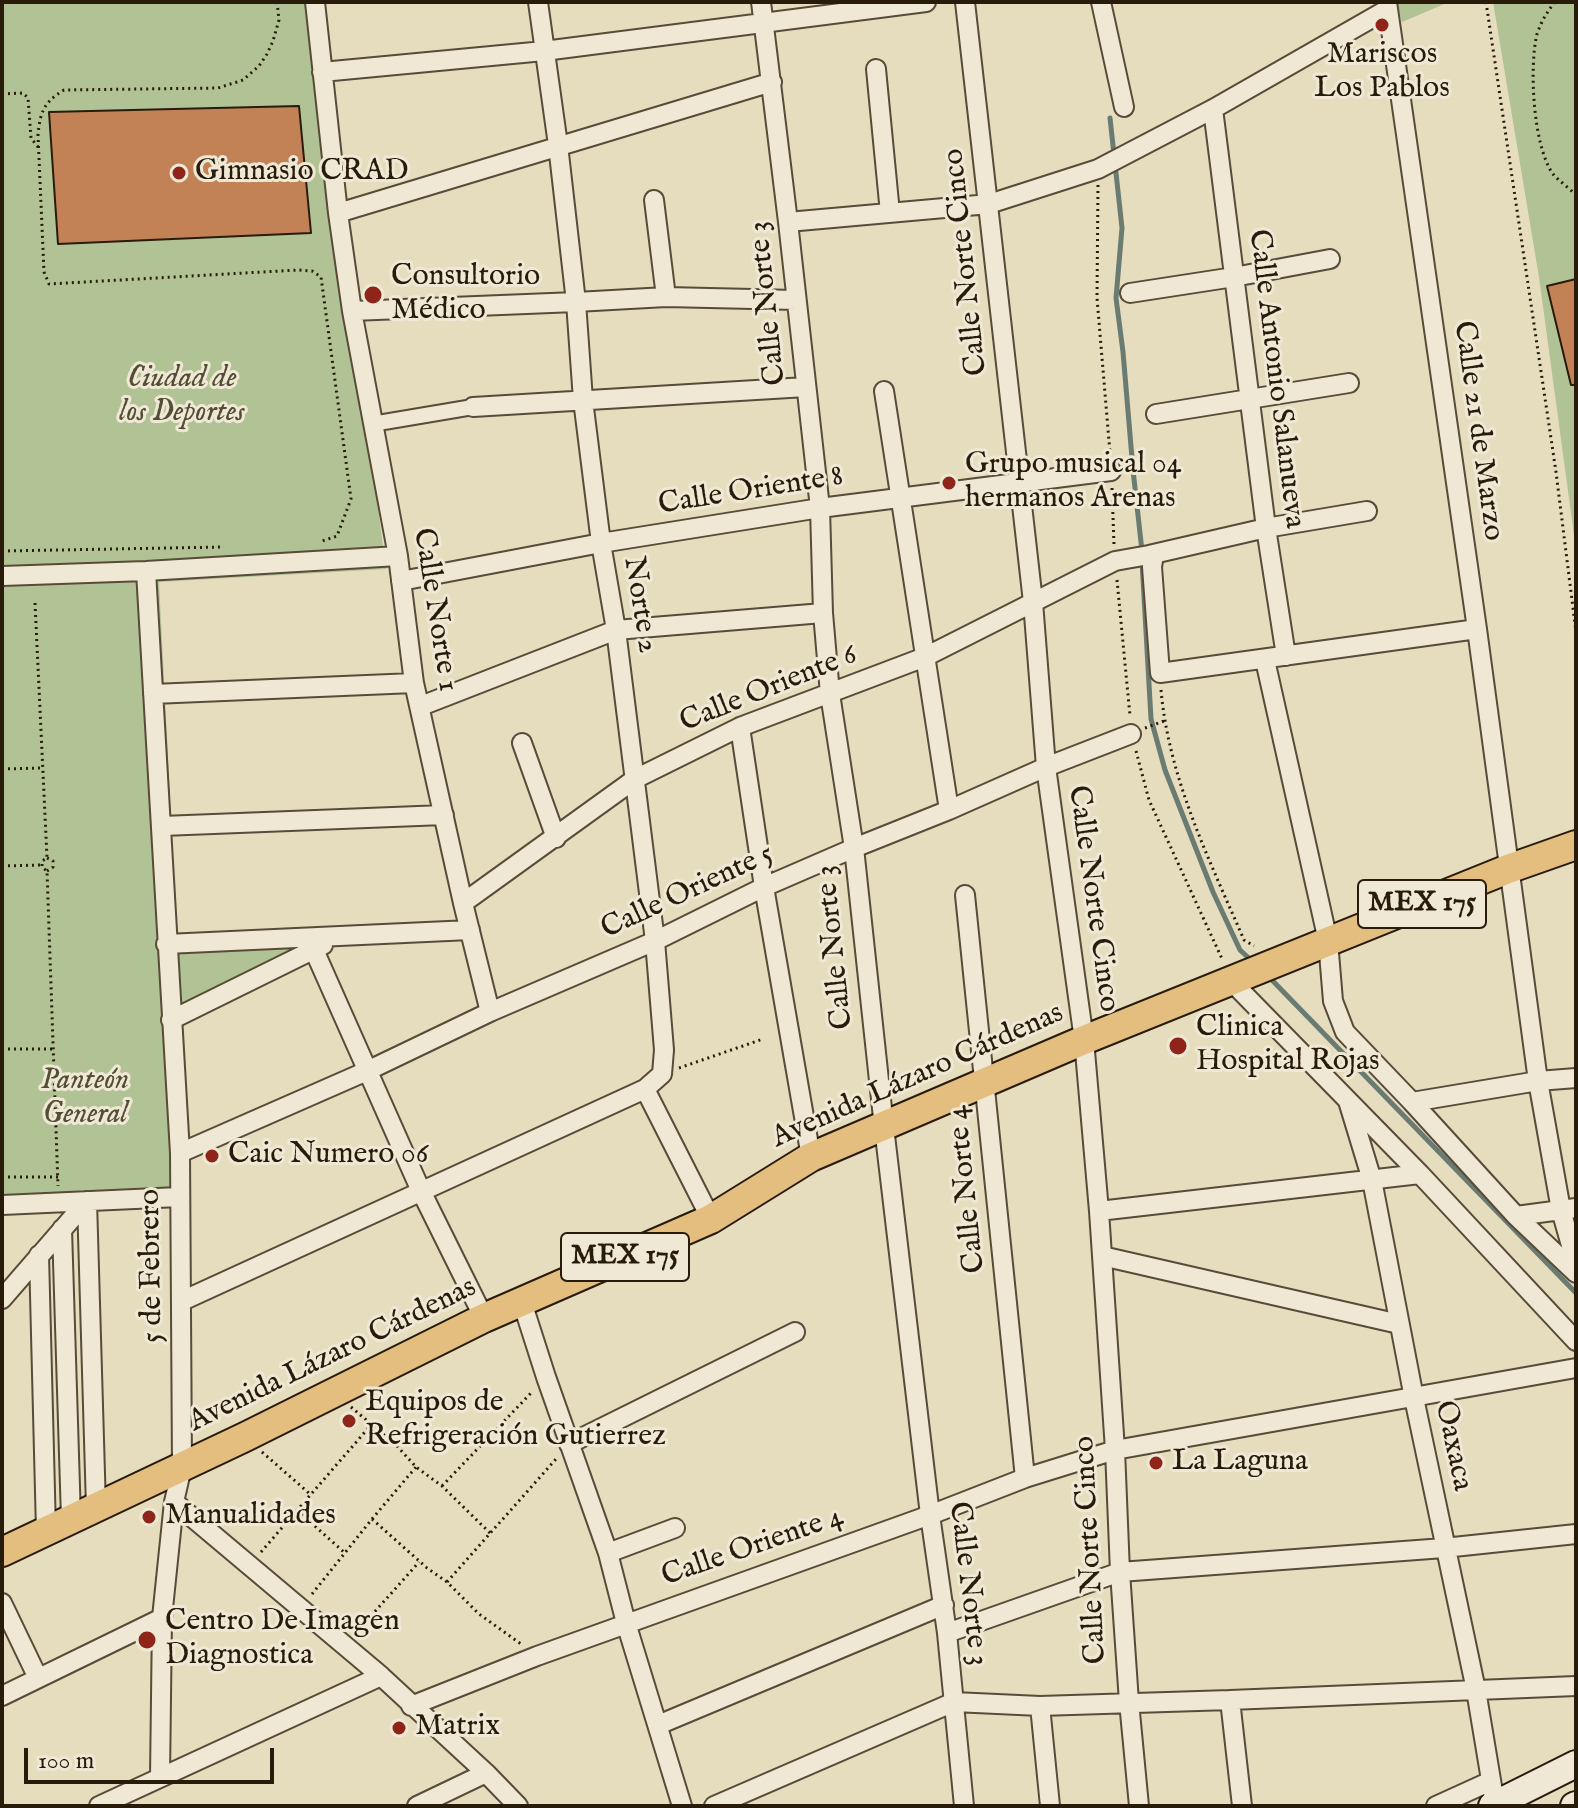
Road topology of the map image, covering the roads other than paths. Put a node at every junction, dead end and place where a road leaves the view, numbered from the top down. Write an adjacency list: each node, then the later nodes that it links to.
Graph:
1 (315, 2): 11 (street, Calle Norte 1)
2 (538, 2): 9 (street, Norte 2)
3 (761, 2): 8 (street, Calle Norte 3)
4 (926, 2): 8 (street)
5 (965, 2): 17 (street, Calle Norte Cinco)
6 (1101, 2): 13 (street)
7 (1388, 6): 14 (street); 50 (street, Calle 21 de Marzo)
8 (763, 23): 9 (street); 12 (street, Calle Norte 3)
9 (544, 51): 11 (street); 15 (street, Norte 2)
10 (876, 69): 19 (street)
11 (322, 72): 18 (street, Calle Norte 1)
12 (772, 82): 15 (street); 20 (street, Calle Norte 3)
13 (1124, 107)
14 (1213, 109): 17 (street); 22 (street, Calle Antonio Salanueva)
15 (558, 145): 18 (street); 26 (street, Norte 2)
16 (654, 200): 24 (street)
17 (989, 204): 19 (street); 37 (street, Calle Norte Cinco)
18 (338, 213): 27 (street, Calle Norte 1)
19 (890, 213): 20 (street)
20 (788, 222): 25 (street, Calle Norte 3)
21 (1330, 259): 22 (street)
22 (1234, 277): 23 (street); 31 (street, Calle Antonio Salanueva)
23 (1130, 293)
24 (666, 297): 25 (street); 26 (street)
25 (796, 300): 29 (street, Calle Norte 3)
26 (576, 302): 27 (street); 32 (street, Norte 2)
27 (352, 311): 35 (street, Calle Norte 1)
28 (1349, 383): 31 (street)
29 (806, 387): 32 (street); 39 (street, Calle Norte 3)
30 (884, 391): 38 (street)
31 (1249, 398): 34 (street); 41 (street, Calle Antonio Salanueva)
32 (583, 400): 33 (street); 42 (street, Norte 2)
33 (473, 407): 35 (street)
34 (1156, 414)
35 (372, 424): 44 (street, Calle Norte 1)
36 (1111, 471): 37 (street, Calle Oriente 8)
37 (1020, 482): 38 (street, Calle Oriente 8); 48 (street, Calle Norte Cinco)
38 (901, 498): 39 (street, Calle Oriente 8); 53 (street)
39 (820, 508): 42 (street, Calle Oriente 8); 49 (street, Calle Norte 3)
40 (1367, 511): 41 (street, Calle Oriente 6)
41 (1266, 528): 43 (street, Calle Oriente 6); 52 (street, Calle Antonio Salanueva)
42 (601, 543): 47 (street, Calle Oriente 8); 51 (street, Norte 2)
43 (1152, 554): 48 (street, Calle Oriente 6); 54 (street)
44 (398, 556): 45 (street); 47 (street, Calle Norte 1)
45 (146, 571): 46 (street); 56 (street, 5 de Febrero)
46 (2, 576)
47 (401, 581): 55 (street, Calle Norte 1)
48 (1033, 602): 53 (street, Calle Oriente 6); 62 (street, Calle Norte Cinco)
49 (823, 613): 51 (street); 57 (street, Calle Norte 3)
50 (1477, 629): 52 (street); 70 (street, Calle 21 de Marzo)
51 (616, 630): 58 (street); 63 (street, Norte 2)
52 (1286, 656): 54 (street)
53 (925, 657): 57 (street, Calle Oriente 6); 64 (street)
54 (1265, 660): 77 (street)
55 (414, 683): 56 (street); 58 (street, Calle Norte 1)
56 (153, 694): 66 (street, 5 de Febrero)
57 (830, 694): 59 (street, Calle Oriente 6); 69 (street, Calle Norte 3)
58 (421, 706): 65 (street, Calle Norte 1)
59 (740, 727): 63 (street, Calle Oriente 6); 71 (street)
60 (1131, 734): 62 (street, Calle Oriente 5)
61 (522, 743): 67 (street)
62 (1046, 767): 64 (street, Calle Oriente 5); 83 (street, Calle Norte Cinco)
63 (635, 779): 67 (street, Calle Oriente 6); 76 (street, Norte 2)
64 (949, 810): 69 (street, Calle Oriente 5)
65 (444, 815): 66 (street); 73 (street, Calle Norte 1)
66 (162, 826): 78 (street, 5 de Febrero)
67 (556, 838): 73 (street, Calle Oriente 6)
68 (1576, 845): 70 (main road, Avenida Lázaro Cárdenas / MEX 175)
69 (854, 848): 71 (street, Calle Oriente 5); 91 (street, Calle Norte 3)
70 (1508, 869): 77 (main road, Avenida Lázaro Cárdenas / MEX 175); 86 (street, Calle 21 de Marzo)
71 (764, 887): 76 (street, Calle Oriente 5); 93 (street)
72 (965, 895): 87 (street, Calle Norte 4)
73 (463, 903): 74 (street, Calle Norte 1)
74 (470, 930): 75 (street); 81 (street, Calle Norte 1)
75 (337, 937): 78 (street); 79 (street)
76 (655, 941): 81 (street, Calle Oriente 5); 88 (street, Norte 2)
77 (1328, 941): 80 (main road, Avenida Lázaro Cárdenas / MEX 175); 90 (street)
78 (166, 944): 82 (street, 5 de Febrero)
79 (314, 950): 82 (street); 84 (street)
80 (1258, 971): 83 (main road, Avenida Lázaro Cárdenas / MEX 175); 89 (street)
81 (490, 1012): 84 (street, Calle Oriente 5)
82 (171, 1020): 92 (street, 5 de Febrero)
83 (1084, 1040): 87 (main road, Avenida Lázaro Cárdenas / MEX 175); 101 (street, Calle Norte Cinco)
84 (367, 1071): 92 (street, Calle Oriente 5); 96 (street)
85 (1576, 1078): 86 (street)
86 (1538, 1081): 90 (street); 100 (street, Calle 21 de Marzo)
87 (985, 1083): 91 (main road, Avenida Lázaro Cárdenas / MEX 175); 121 (street, Calle Norte 4)
88 (645, 1089): 96 (street); 103 (street)
89 (1348, 1101): 94 (street); 95 (street, Oaxaca)
90 (1412, 1102): 102 (street)
91 (884, 1127): 93 (main road, Avenida Lázaro Cárdenas / MEX 175); 123 (street, Calle Norte 3)
92 (180, 1153): 97 (street, 5 de Febrero)
93 (811, 1157): 103 (main road, Avenida Lázaro Cárdenas / MEX 175)
94 (1420, 1174): 95 (street); 115 (street)
95 (1372, 1180): 101 (street); 113 (street, Oaxaca)
96 (421, 1191): 110 (street); 112 (street)
97 (179, 1197): 98 (street); 110 (street, 5 de Febrero)
98 (87, 1201): 99 (street); 104 (street); 124 (street)
99 (2, 1205)
100 (1569, 1209): 102 (street); 107 (street, Calle 21 de Marzo)
101 (1099, 1211): 106 (street, Calle Norte Cinco)
102 (1516, 1216): 108 (street)
103 (711, 1219): 111 (main road, Avenida Lázaro Cárdenas / MEX 175)
104 (62, 1229): 105 (street); 124 (street)
105 (39, 1255): 109 (street); 124 (street)
106 (1102, 1256): 113 (street); 119 (street, Calle Norte Cinco)
107 (1576, 1263)
108 (1576, 1273)
109 (2, 1299)
110 (182, 1301): 120 (street, 5 de Febrero)
111 (522, 1302): 118 (street); 120 (main road, Avenida Lázaro Cárdenas / MEX 175)
112 (480, 1310)
113 (1399, 1324): 117 (street, Oaxaca)
114 (795, 1332): 118 (street)
115 (1576, 1341)
116 (1576, 1368): 117 (street, Calle Oriente 4)
117 (1414, 1398): 119 (street, Calle Oriente 4); 127 (street, Oaxaca)
118 (569, 1444): 129 (street)
119 (1115, 1450): 121 (street, Calle Oriente 4); 130 (street, Calle Norte Cinco)
120 (182, 1467): 122 (street, 5 de Febrero); 124 (main road, Avenida Lázaro Cárdenas / MEX 175)
121 (1025, 1478): 123 (street, Calle Oriente 4)
122 (174, 1502): 133 (street, 5 de Febrero); 136 (street)
123 (930, 1515): 132 (street, Calle Norte 3); 134 (street, Calle Oriente 4)
124 (71, 1519): 128 (main road, Avenida Lázaro Cárdenas / MEX 175)
125 (675, 1528): 129 (street)
126 (1576, 1534): 127 (street)
127 (1444, 1548): 130 (street); 139 (street, Oaxaca)
128 (2, 1552)
129 (608, 1553): 134 (street)
130 (1120, 1572): 135 (street); 143 (street, Calle Norte Cinco)
131 (2, 1603): 137 (street)
132 (944, 1605): 135 (street, Calle Norte 3); 146 (street)
133 (162, 1618): 137 (street); 149 (street, 5 de Febrero)
134 (626, 1623): 144 (street, Calle Oriente 4); 146 (street)
135 (947, 1633): 142 (street, Calle Norte 3)
136 (381, 1676): 144 (street); 149 (street)
137 (38, 1678): 140 (street)
138 (1576, 1686): 139 (street)
139 (1476, 1690): 141 (street); 150 (street, Oaxaca)
140 (2, 1696)
141 (1230, 1700): 143 (street); 159 (street)
142 (954, 1702): 145 (street); 155 (street); 156 (street, Calle Norte 3)
143 (1129, 1702): 145 (street); 158 (street, Calle Norte Cinco)
144 (411, 1706): 148 (street)
145 (1040, 1706): 157 (street)
146 (658, 1725): 154 (street)
147 (1576, 1764): 150 (main road)
148 (486, 1773): 152 (street); 153 (street)
149 (160, 1777): 151 (street)
150 (1493, 1797): 160 (street)
151 (99, 1806)
152 (417, 1806)
153 (518, 1806)
154 (682, 1806)
155 (714, 1806)
156 (964, 1806)
157 (1050, 1806)
158 (1139, 1806)
159 (1242, 1806)
160 (1436, 1806)

